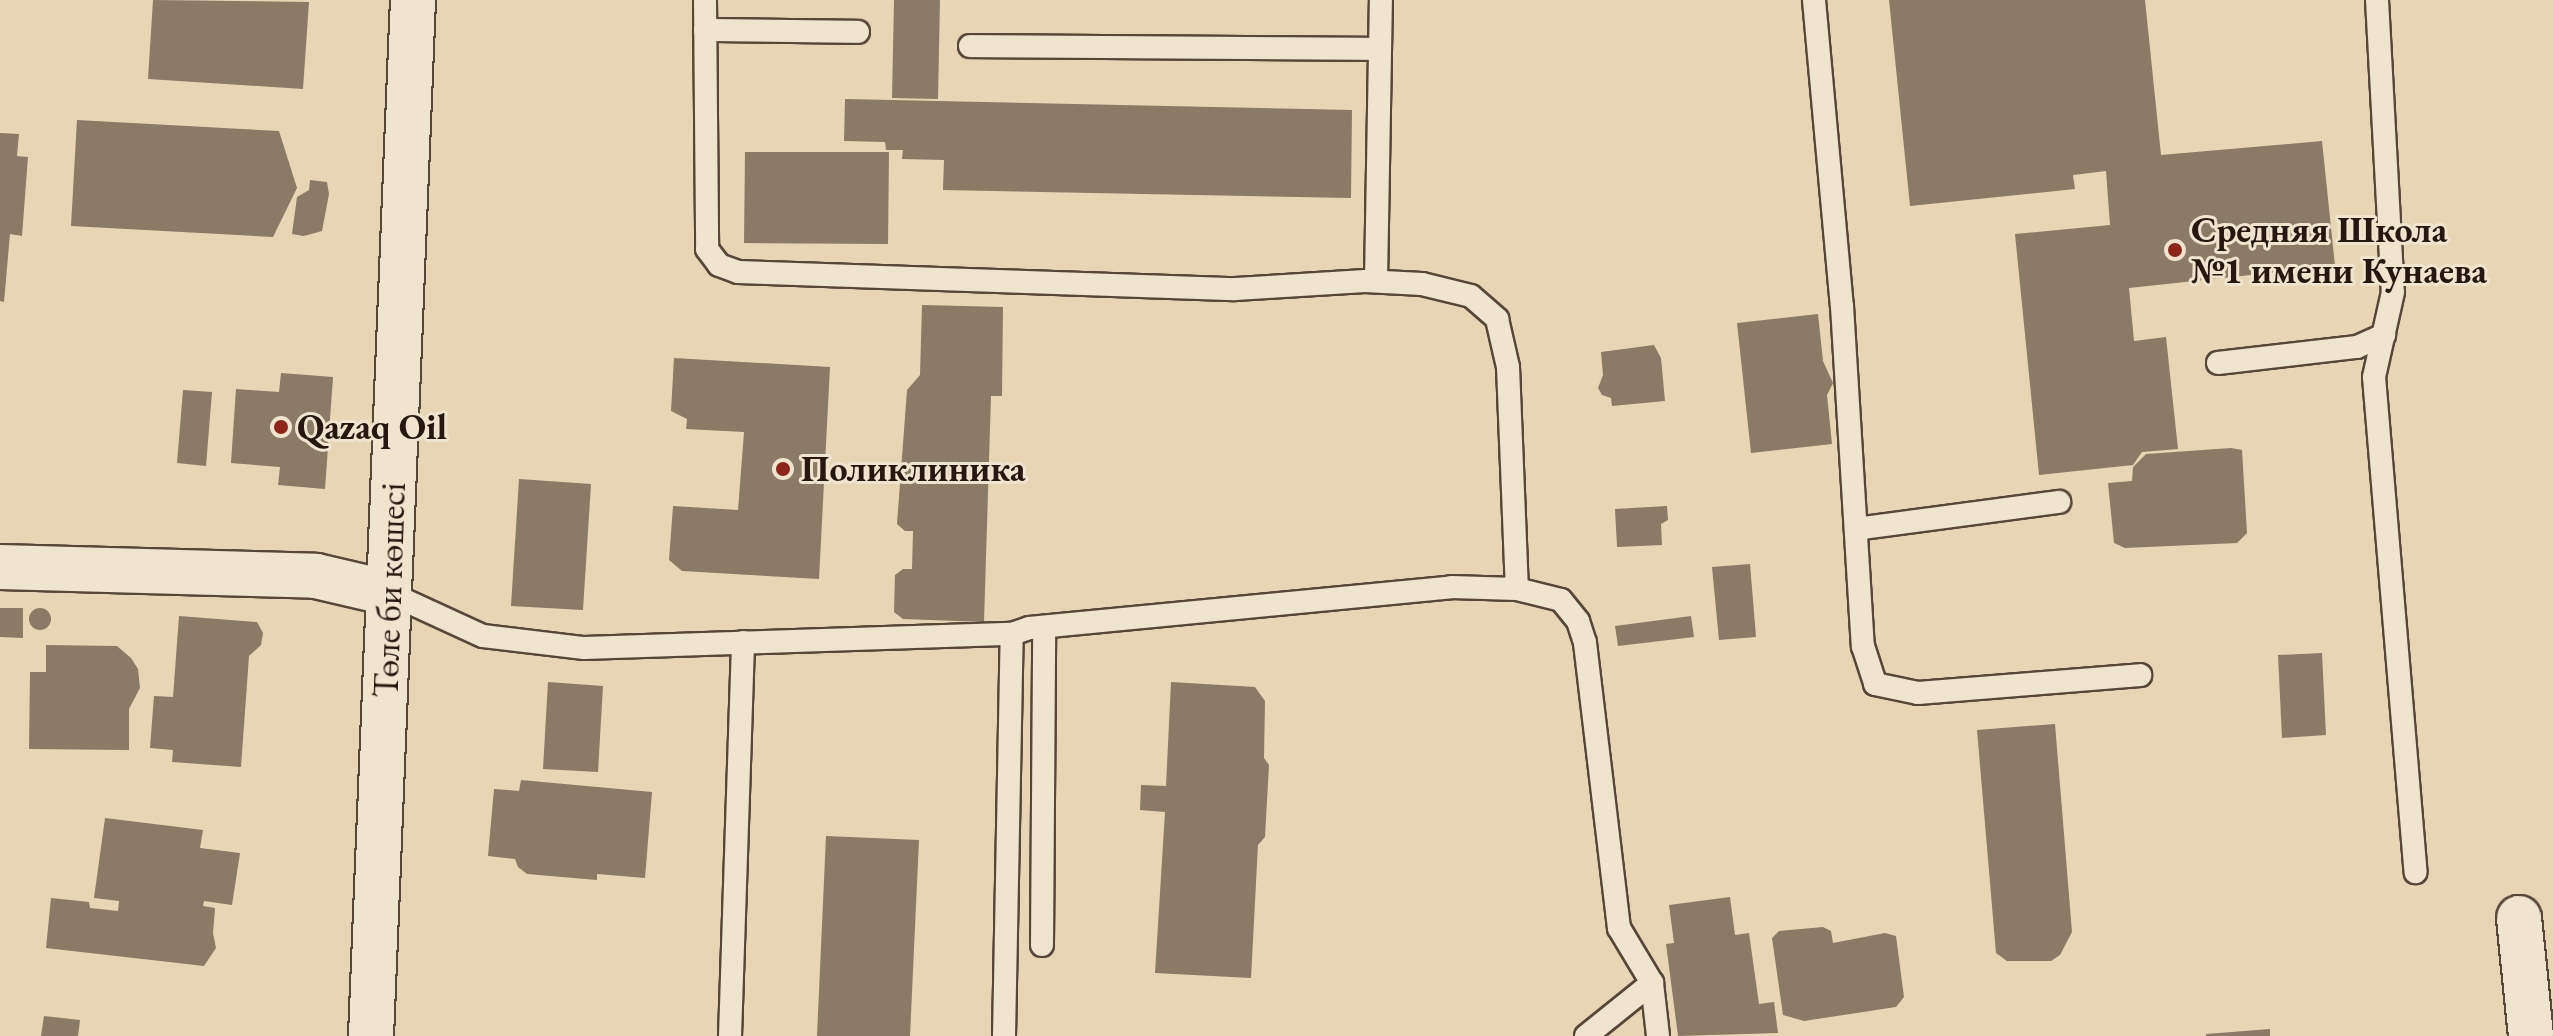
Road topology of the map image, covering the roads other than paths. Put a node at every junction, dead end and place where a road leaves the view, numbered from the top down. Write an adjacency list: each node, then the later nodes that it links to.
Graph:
1 (413, 0): 17 (street, Төле би көшесі)
2 (705, 0): 6 (lane)
3 (1381, 0): 9 (lane)
4 (1814, 0): 14 (lane)
5 (2377, 0): 11 (lane)
6 (705, 30): 7 (lane); 10 (lane)
7 (858, 32)
8 (970, 46): 9 (lane)
9 (1380, 49): 10 (lane)
10 (1376, 281): 16 (lane)
11 (2384, 335): 12 (lane); 22 (lane)
12 (2218, 363)
13 (2059, 502): 14 (lane)
14 (1856, 529): 21 (lane)
15 (0, 567): 17 (street)
16 (1517, 589): 18 (lane); 25 (lane)
17 (389, 593): 20 (lane); 26 (street, Төле би көшесі)
18 (1044, 627): 19 (lane); 24 (lane)
19 (1012, 634): 20 (lane); 28 (lane)
20 (743, 642): 27 (lane)
21 (2140, 675)
22 (2416, 872)
23 (2519, 918): 31 (street)
24 (1042, 945)
25 (1652, 983): 29 (lane); 30 (lane)
26 (371, 1036)
27 (730, 1036)
28 (1004, 1036)
29 (1586, 1036)
30 (1658, 1036)
31 (2531, 1036)

